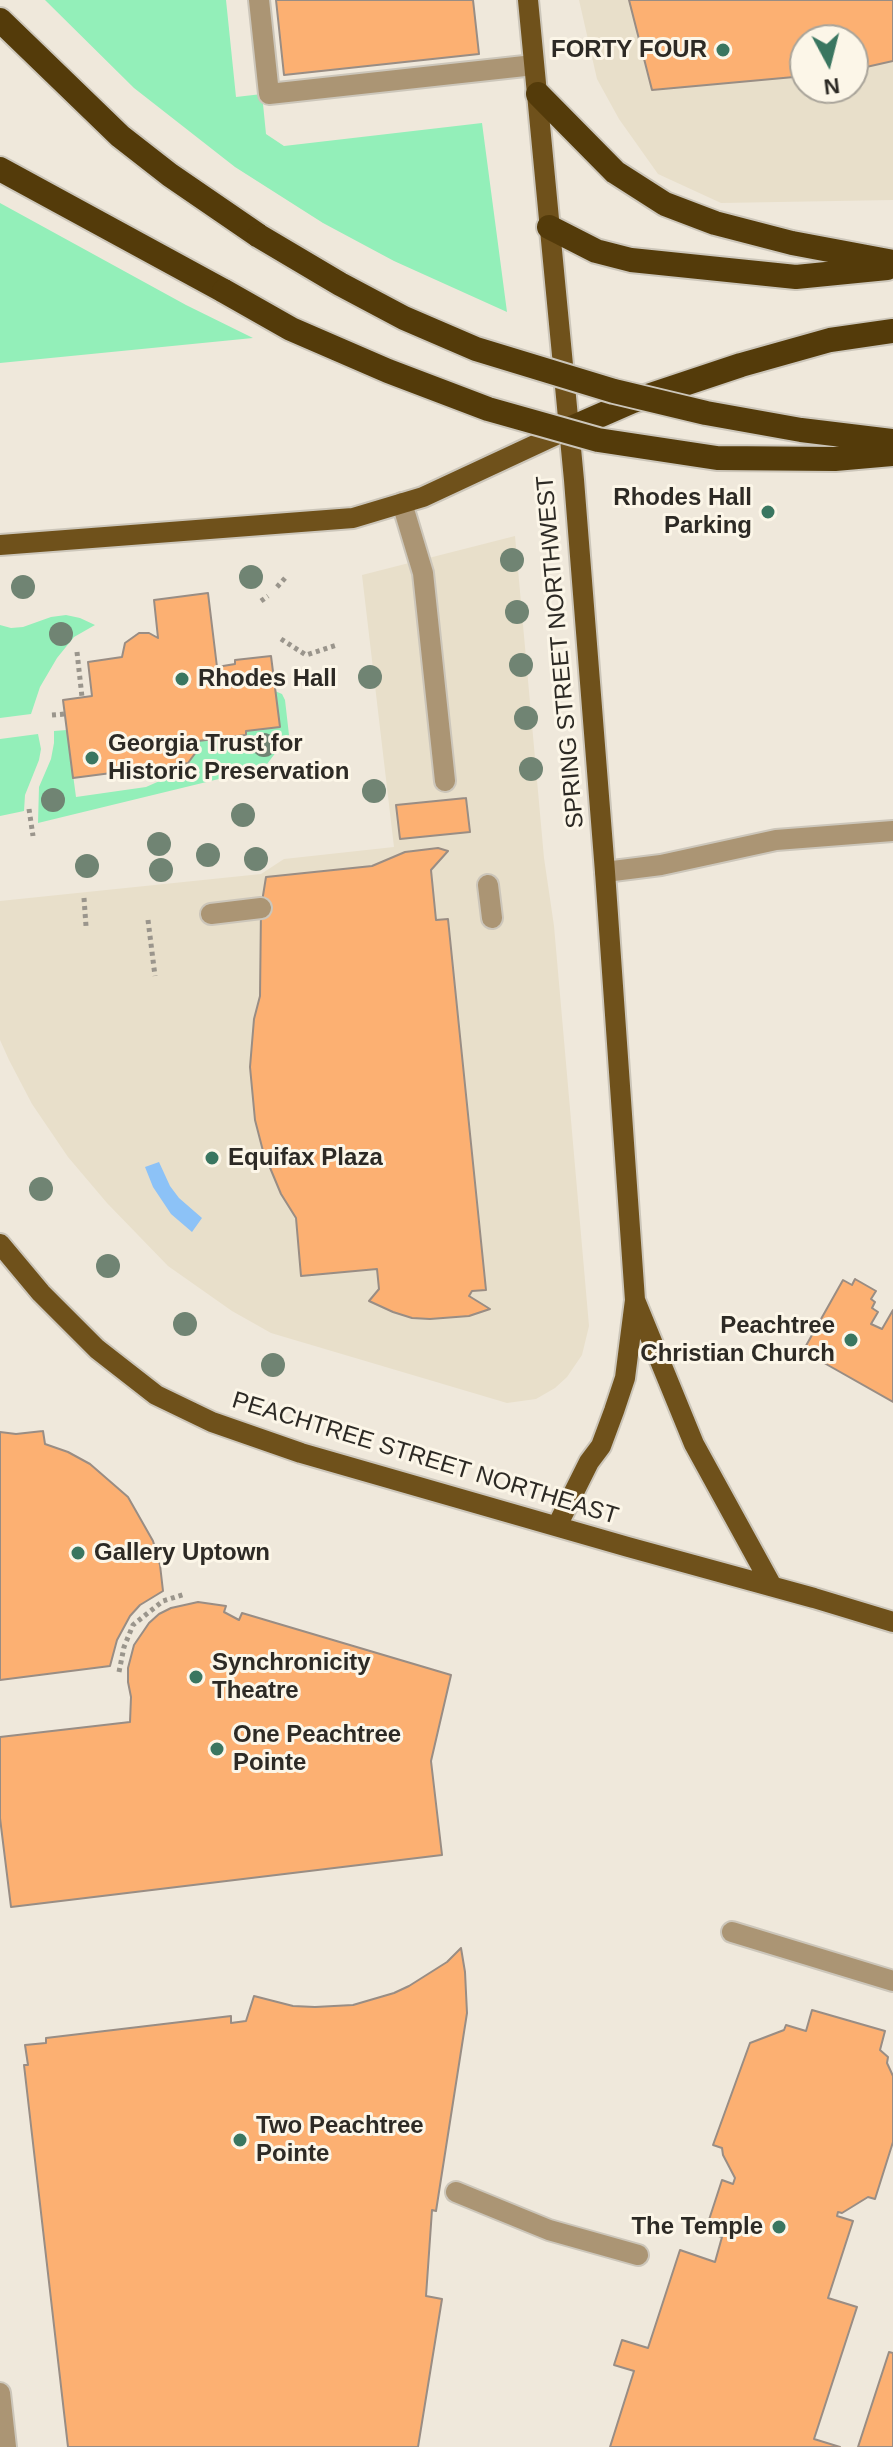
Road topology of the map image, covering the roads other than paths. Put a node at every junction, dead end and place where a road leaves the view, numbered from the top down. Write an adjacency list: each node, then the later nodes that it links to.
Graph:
1 (259, 0): 4 (street)
2 (528, 0): 4 (main road, SPRING STREET NORTHWEST)
3 (0, 20): 11 (highway, bridge)
4 (534, 65): 5 (main road, SPRING STREET NORTHWEST)
5 (538, 94): 7 (main road, SPRING STREET NORTHWEST); 8 (highway)
6 (0, 169): 12 (highway, bridge)
7 (549, 227): 8 (highway); 10 (main road, SPRING STREET NORTHWEST)
8 (893, 265)
9 (893, 331): 10 (highway)
10 (569, 429): 13 (main road); 17 (main road, SPRING STREET NORTHWEST)
11 (893, 441)
12 (893, 454)
13 (402, 503): 14 (main road); 15 (street)
14 (0, 545)
15 (445, 781)
16 (893, 831): 17 (street)
17 (605, 872): 23 (main road, SPRING STREET NORTHWEST)
18 (488, 885): 21 (street)
19 (261, 908): 20 (street)
20 (211, 914)
21 (492, 918)
22 (4, 1256): 24 (main road, PEACHTREE STREET NORTHEAST)
23 (635, 1300): 24 (main road, SPRING STREET NORTHWEST); 25 (main road, SPRING STREET NORTHWEST)
24 (557, 1526): 25 (main road, PEACHTREE STREET NORTHEAST)
25 (772, 1586): 26 (main road, PEACHTREE STREET NORTHEAST)
26 (893, 1622)
27 (732, 1932): 28 (street)
28 (893, 1981)
29 (456, 2192): 30 (street)
30 (638, 2255)
31 (0, 2393): 32 (street)
32 (6, 2447)

